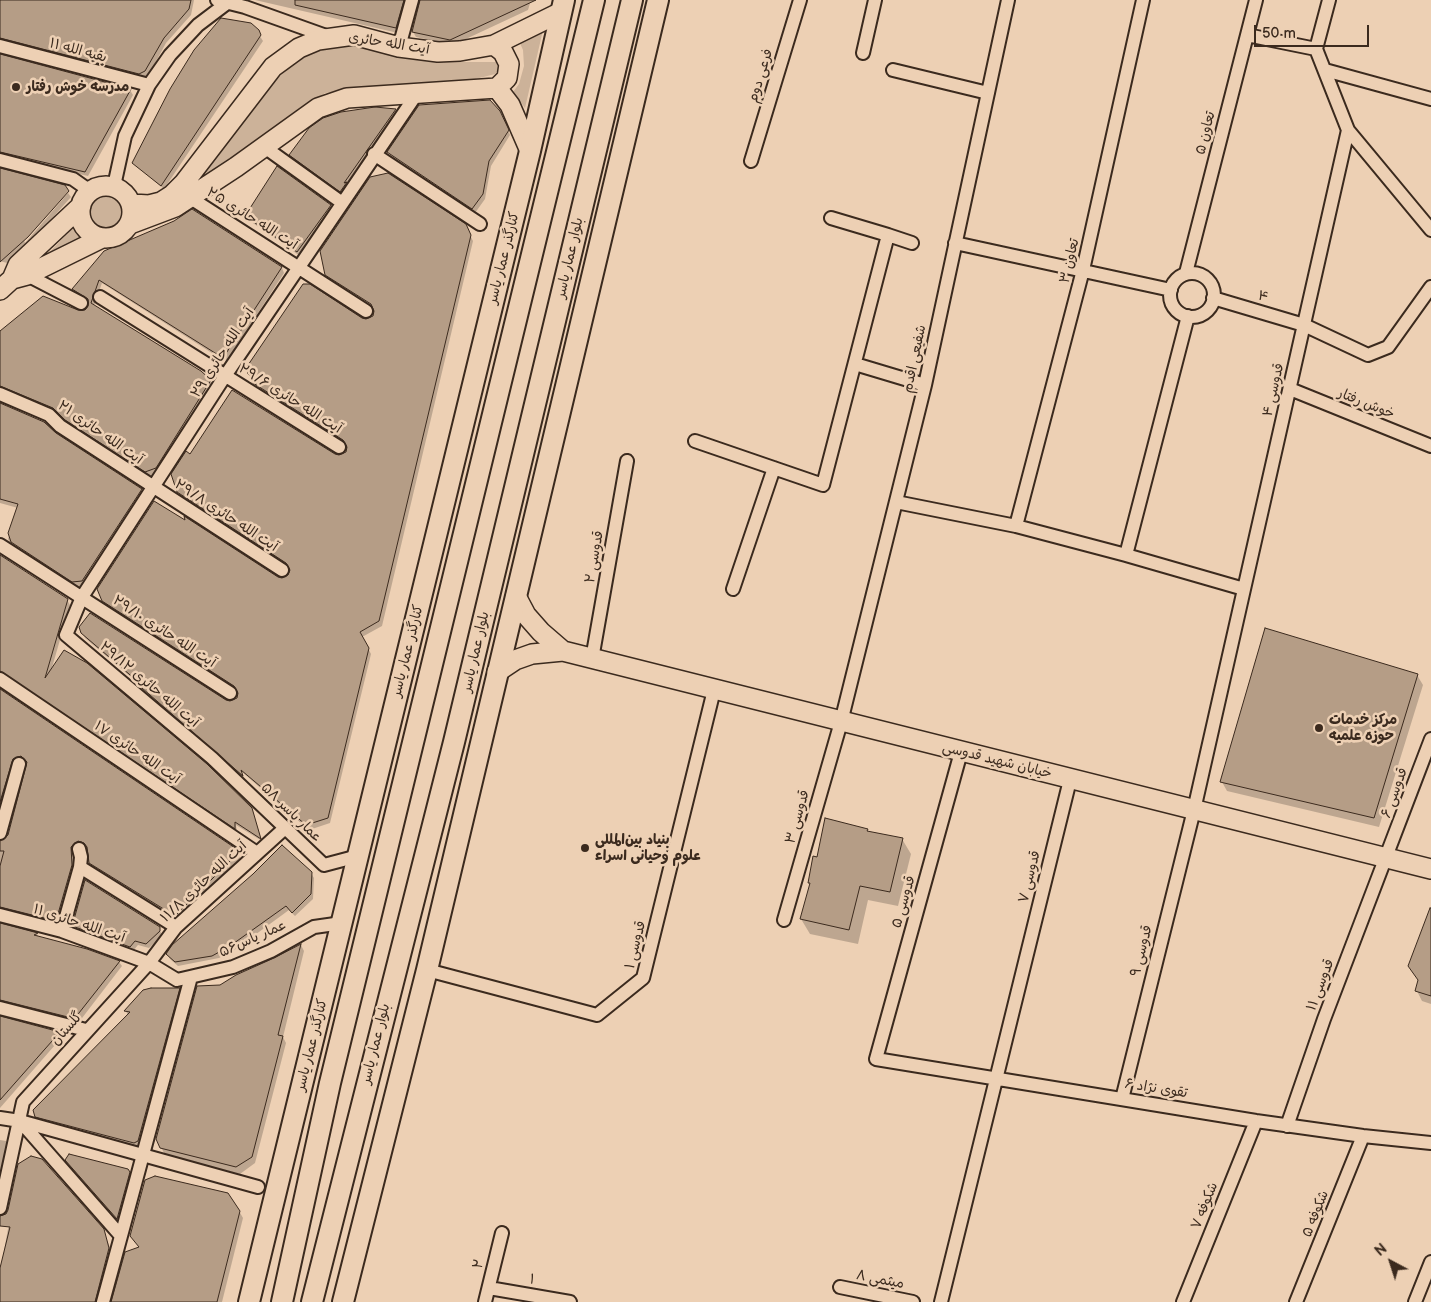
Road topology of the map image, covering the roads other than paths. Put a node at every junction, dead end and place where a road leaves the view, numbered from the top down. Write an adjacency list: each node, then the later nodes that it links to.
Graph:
1 (412, 0): 17 (street)
2 (594, 0): 84 (main road)
3 (632, 0): 109 (main road, بلوار عمار یاسر)
4 (658, 0): 76 (main road)
5 (800, 0): 32 (street, فرعی دوم)
6 (875, 0): 19 (street)
7 (1008, 0): 24 (street, شفیعی اقدم)
8 (1143, 0): 47 (street, تعاون ۳)
9 (1256, 0): 13 (street, تعاون ۵)
10 (1329, 0): 18 (street)
11 (225, 1): 14 (street); 22 (street)
12 (563, 6): 16 (main road, آیت الله حائری); 29 (main road, کنارگذر عمار یاسر)
13 (1247, 35): 18 (street); 48 (street, تعاون ۵)
14 (331, 37): 17 (main road, آیت الله حائری); 37 (main road, آیت الله حائری)
15 (0, 46): 22 (street, بقیه الله ۱۱)
16 (494, 46): 17 (main road, آیت الله حائری); 23 (main road)
17 (399, 47)
18 (1316, 49): 21 (street)
19 (863, 53)
20 (893, 70): 24 (street)
21 (1325, 70): 26 (street); 27 (street)
22 (149, 85): 33 (street)
23 (498, 88): 25 (main road); 29 (main road)
24 (988, 93): 45 (street, شفیعی اقدم)
25 (416, 95): 28 (main road); 30 (street, آیت الله حائری ۲۹)
26 (1431, 99)
27 (1348, 130): 41 (street); 57 (street, قدوسی ۴)
28 (263, 146): 34 (main road); 36 (street)
29 (530, 151): 82 (main road, کنارگذر عمار یاسر)
30 (374, 154): 36 (street, آیت الله حائری ۲۹); 40 (street)
31 (0, 160): 35 (street)
32 (751, 161)
33 (114, 186): 35 (main road); 37 (main road)
34 (189, 197): 39 (main road); 46 (street, آیت الله حائری ۲۵)
35 (85, 199): 43 (main road); 49 (main road)
36 (341, 202): 46 (street, آیت الله حائری ۲۹)
37 (132, 204): 39 (main road)
38 (831, 218): 42 (street)
39 (130, 224): 43 (main road)
40 (480, 224)
41 (1430, 228)
42 (888, 235): 44 (street); 58 (street)
43 (102, 238): 49 (main road)
44 (912, 243)
45 (955, 243): 47 (street); 60 (street, شفیعی اقدم)
46 (298, 266): 55 (street, آیت الله حائری ۲۵); 59 (street, آیت الله حائری ۲۹)
47 (1083, 270): 51 (street); 70 (street, تعاون ۳)
48 (1186, 273): 51 (street); 53 (street)
49 (10, 280): 54 (street)
50 (1431, 286): 57 (street, ۴)
51 (1172, 290): 56 (street)
52 (100, 297): 59 (street, آیت الله حائری ۲۹/۶)
53 (1213, 298): 56 (street); 57 (street, ۴)
54 (81, 303)
55 (366, 311)
56 (1188, 316): 72 (street)
57 (1304, 325): 61 (street, قدوسی ۴)
58 (855, 364): 60 (street); 67 (street)
59 (225, 376): 65 (street, آیت الله حائری ۲۹/۶); 68 (street, آیت الله حائری ۲۹)
60 (925, 385): 69 (street, شفیعی اقدم)
61 (1290, 389): 64 (street, خوش رفتار); 75 (street, قدوسی ۴)
62 (0, 394): 68 (street, آیت الله حائری ۲۱)
63 (695, 441): 67 (street)
64 (1431, 446)
65 (338, 448)
66 (628, 461): 80 (street, قدوسی ۲)
67 (774, 468): 74 (street)
68 (154, 488): 73 (street, آیت الله حائری ۲۹/۸); 77 (street, آیت الله حائری ۲۹)
69 (896, 502): 70 (street); 87 (street, شفیعی اقدم)
70 (1016, 526): 72 (street)
71 (0, 545): 77 (street, آیت الله حائری ۲۹/۱۰)
72 (1126, 555): 75 (street)
73 (282, 570)
74 (733, 589)
75 (1244, 589): 93 (street, قدوسی ۴)
76 (516, 596): 79 (main road); 81 (main road)
77 (82, 597): 78 (street, آیت الله حائری ۲۹); 86 (street, آیت الله حائری ۲۹/۱۰)
78 (66, 635): 90 (street, آیت الله حائری ۲۹/۱۲)
79 (563, 650): 80 (main road, خیابان شهید قدوسی); 81 (main road)
80 (592, 659): 85 (main road, خیابان شهید قدوسی)
81 (497, 672): 100 (main road)
82 (403, 674): 84 (main road); 98 (main road, کنارگذر عمار یاسر)
83 (0, 679): 97 (street, آیت الله حائری ۱۷)
84 (430, 681): 124 (main road)
85 (714, 690): 87 (main road, خیابان شهید قدوسی); 110 (street, قدوسی ۱)
86 (230, 693)
87 (841, 722): 89 (main road, خیابان شهید قدوسی); 104 (street, قدوسی ۳)
88 (1431, 739): 99 (street, قدوسی ۶)
89 (961, 752): 92 (main road, خیابان شهید قدوسی); 115 (street, قدوسی ۵)
90 (212, 758): 94 (street, عمار یاسر ۵۸)
91 (19, 764): 95 (street)
92 (1070, 780): 93 (main road, خیابان شهید قدوسی); 116 (street, قدوسی ۷)
93 (1194, 810): 99 (main road, خیابان شهید قدوسی); 117 (street, قدوسی ۹)
94 (285, 828): 97 (street, آیت الله حائری ۱۱/۸); 98 (street, عمار یاسر ۵۸)
95 (0, 833)
96 (79, 849): 101 (street)
97 (257, 853): 106 (street, آیت الله حائری ۱۱/۸)
98 (358, 856): 105 (main road, کنارگذر عمار یاسر)
99 (1387, 857): 102 (main road, خیابان شهید قدوسی); 121 (street, قدوسی ۱۱)
100 (452, 862): 109 (main road); 110 (main road)
101 (80, 867): 106 (street); 107 (street)
102 (1431, 869)
103 (0, 915): 107 (street, آیت الله حائری ۱۱)
104 (784, 920)
105 (342, 923): 111 (street, عمار یاس۵۶); 114 (main road, کنارگذر عمار یاسر)
106 (176, 927): 108 (street, آیت الله حائری ۱۱/۸)
107 (62, 931): 108 (street, آیت الله حائری ۱۱)
108 (149, 963): 111 (street, عمار یاس۵۶); 113 (street, گلستان)
109 (396, 965): 136 (main road, بلوار عمار یاسر)
110 (427, 970): 137 (main road)
111 (191, 977): 125 (street)
112 (0, 1008): 113 (street)
113 (86, 1030): 119 (street, گلستان)
114 (312, 1046): 124 (main road); 134 (main road, کنارگذر عمار یاسر)
115 (876, 1059): 116 (street, تقوی نژاد ۶)
116 (995, 1078): 117 (street, تقوی نژاد ۶); 141 (street, قدوسی ۷)
117 (1122, 1099): 120 (street, تقوی نژاد ۶)
118 (0, 1118): 119 (street)
119 (20, 1121): 125 (street); 127 (street, گلستان); 129 (street)
120 (1256, 1121): 121 (street, تقوی نژاد ۶); 142 (street, شکوفه ۷)
121 (1288, 1126): 122 (street, تقوی نژاد ۶)
122 (1363, 1136): 123 (street, تقوی نژاد ۶); 143 (street, شکوفه ۵)
123 (1431, 1143)
124 (314, 1151): 135 (main road)
125 (144, 1156): 126 (street); 129 (street)
126 (258, 1187)
127 (0, 1208)
128 (502, 1233): 132 (street, ۲)
129 (121, 1236): 133 (street)
130 (1431, 1262): 144 (street)
131 (840, 1287): 140 (street, میثمی ۸)
132 (489, 1288): 138 (street, ۲); 139 (street, ۱)
133 (103, 1302)
134 (249, 1302)
135 (282, 1302)
136 (312, 1302)
137 (344, 1302)
138 (485, 1302)
139 (570, 1302)
140 (913, 1302)
141 (940, 1302)
142 (1183, 1302)
143 (1296, 1302)
144 (1415, 1302)

